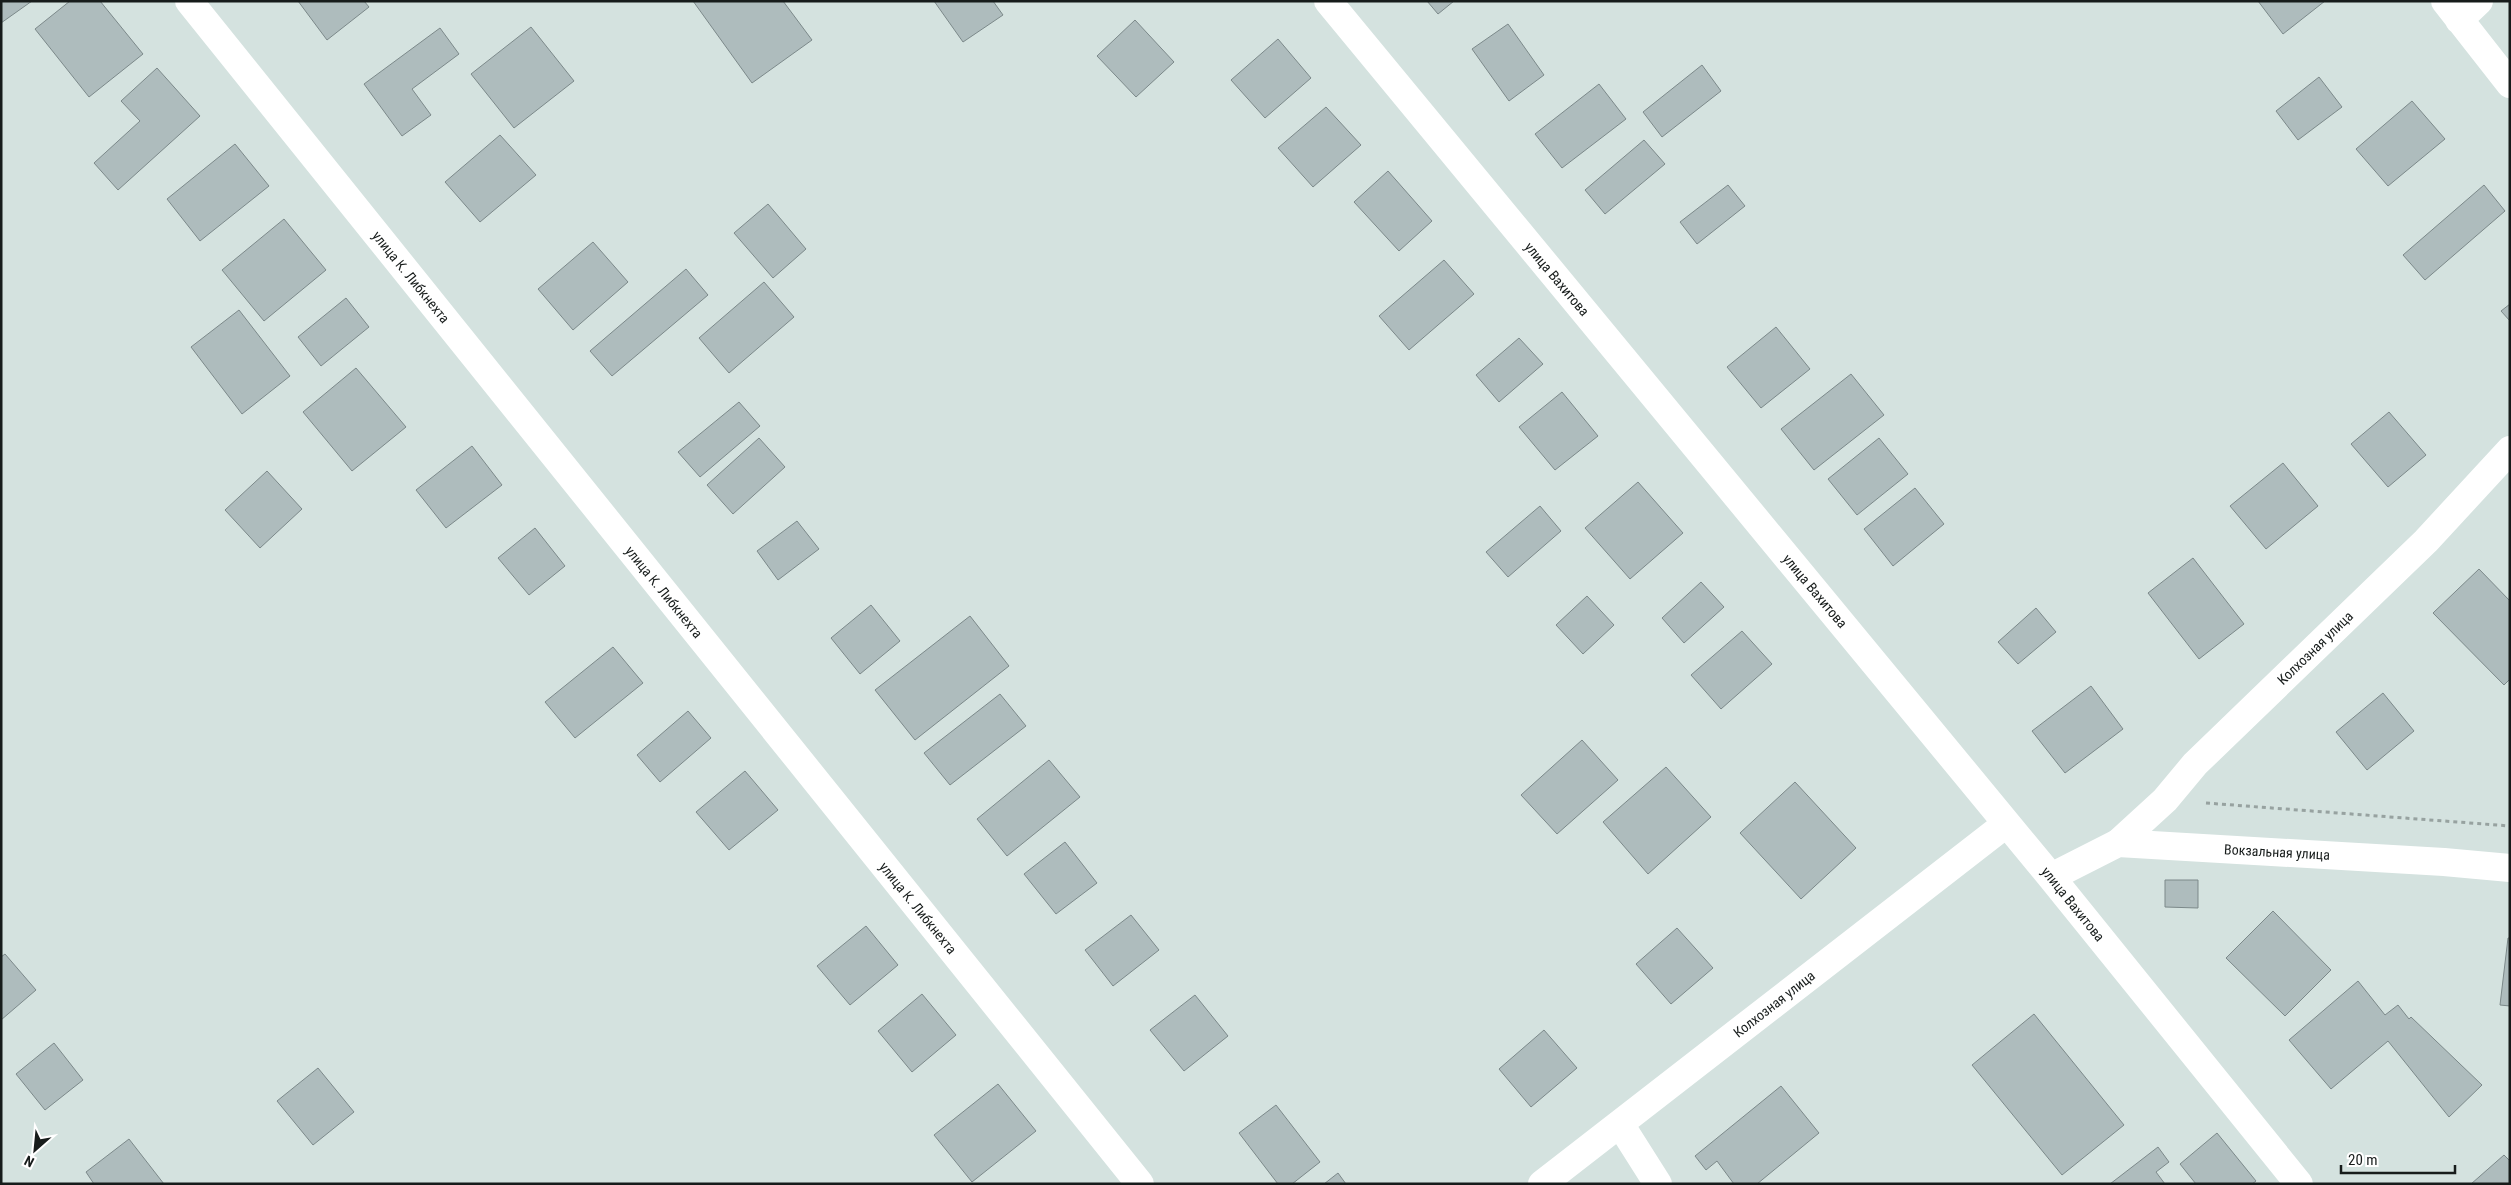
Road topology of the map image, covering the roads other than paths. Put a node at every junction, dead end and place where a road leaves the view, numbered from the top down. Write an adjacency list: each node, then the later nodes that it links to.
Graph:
1 (189, 1): 12 (street, улица К. Либкнехта)
2 (1328, 1): 7 (street, улица Вахитова)
3 (2479, 1): 4 (street)
4 (2452, 11): 5 (street)
5 (2510, 84)
6 (2510, 450): 8 (street, Колхозная улица)
7 (2006, 824): 10 (street, улица Вахитова); 11 (street, Колхозная улица)
8 (2118, 843): 9 (street, Вокзальная улица); 10 (street)
9 (2510, 868)
10 (2051, 877): 15 (street, улица Вахитова)
11 (1620, 1124): 13 (street, Колхозная улица); 14 (street)
12 (1140, 1184)
13 (1542, 1184)
14 (1658, 1184)
15 (2299, 1184)

